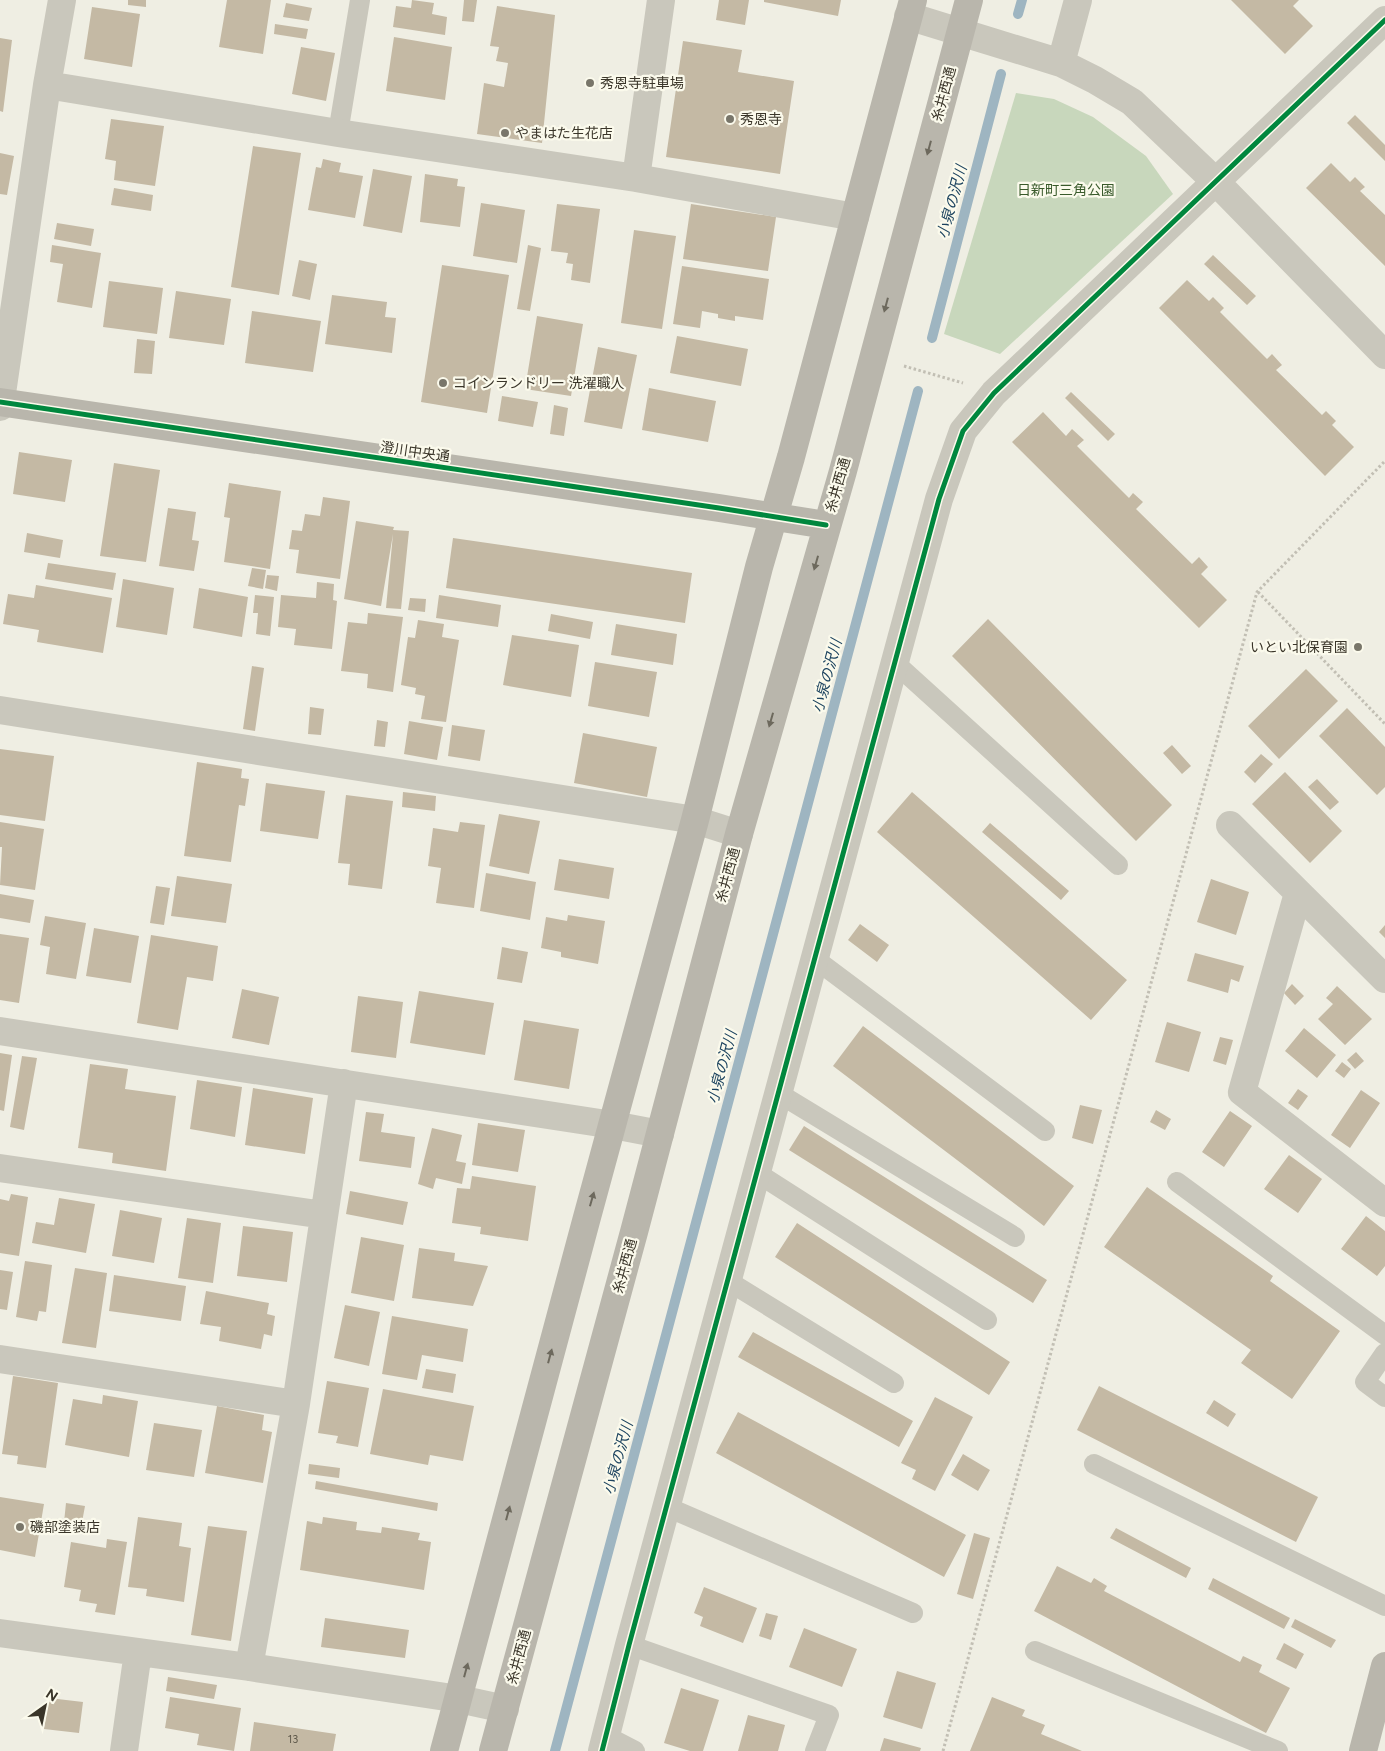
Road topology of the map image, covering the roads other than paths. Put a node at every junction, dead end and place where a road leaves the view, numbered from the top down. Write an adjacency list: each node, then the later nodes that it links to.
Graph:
1 (62, 0): 10 (street)
2 (360, 0): 11 (lane)
3 (661, 0): 12 (street)
4 (969, 0): 8 (street, 糸井西通)
5 (1078, 0): 9 (street)
6 (911, 8): 8 (street); 14 (street)
7 (1385, 20): 13 (street)
8 (961, 32): 9 (street); 18 (street, 糸井西通, one-way to 18)
9 (1061, 63): 13 (street)
10 (48, 85): 11 (street); 16 (street)
11 (338, 133): 12 (street)
12 (636, 178): 14 (street)
13 (1215, 181): 15 (street); 19 (street)
14 (855, 218): 17 (street)
15 (1385, 356)
16 (0, 404): 17 (street, 澄川中央通)
17 (774, 517): 18 (street, 澄川中央通); 21 (street)
18 (826, 525): 23 (street, 糸井西通, one-way to 23)
19 (895, 663): 24 (lane); 26 (street)
20 (0, 710): 21 (street)
21 (695, 820): 23 (street); 31 (street)
22 (1230, 825): 25 (street)
23 (739, 834): 33 (street, 糸井西通)
24 (1118, 865)
25 (1298, 893): 27 (street); 37 (street)
26 (815, 959): 30 (street); 32 (lane)
27 (1385, 979)
28 (0, 1031): 29 (street)
29 (344, 1083): 31 (street); 38 (street)
30 (778, 1093): 35 (street); 39 (lane)
31 (613, 1124): 33 (street); 58 (street, one-way to 31)
32 (1045, 1131)
33 (660, 1134): 59 (street, 糸井西通)
34 (0, 1168): 38 (street)
35 (757, 1173): 40 (street); 41 (lane)
36 (1177, 1182): 42 (lane)
37 (1385, 1203)
38 (324, 1215): 47 (street)
39 (1015, 1237)
40 (728, 1281): 45 (lane); 49 (street)
41 (987, 1320)
42 (1385, 1335)
43 (1385, 1354): 46 (lane)
44 (0, 1360): 47 (street)
45 (894, 1383)
46 (1385, 1397)
47 (296, 1404): 57 (street)
48 (1094, 1464): 50 (lane)
49 (667, 1507): 51 (lane); 53 (street)
50 (1385, 1606)
51 (913, 1613)
52 (0, 1633): 55 (street)
53 (630, 1645): 60 (street); 65 (lane)
54 (1035, 1651): 66 (lane)
55 (138, 1652): 57 (street); 61 (street)
56 (1385, 1666): 67 (street)
57 (249, 1667): 58 (street)
58 (459, 1699): 59 (street); 62 (street)
59 (505, 1708): 63 (street, 糸井西通)
60 (604, 1744): 64 (lane)
61 (124, 1751)
62 (444, 1751)
63 (494, 1751)
64 (635, 1751)
65 (815, 1751)
66 (1278, 1751)
67 (1363, 1751)

